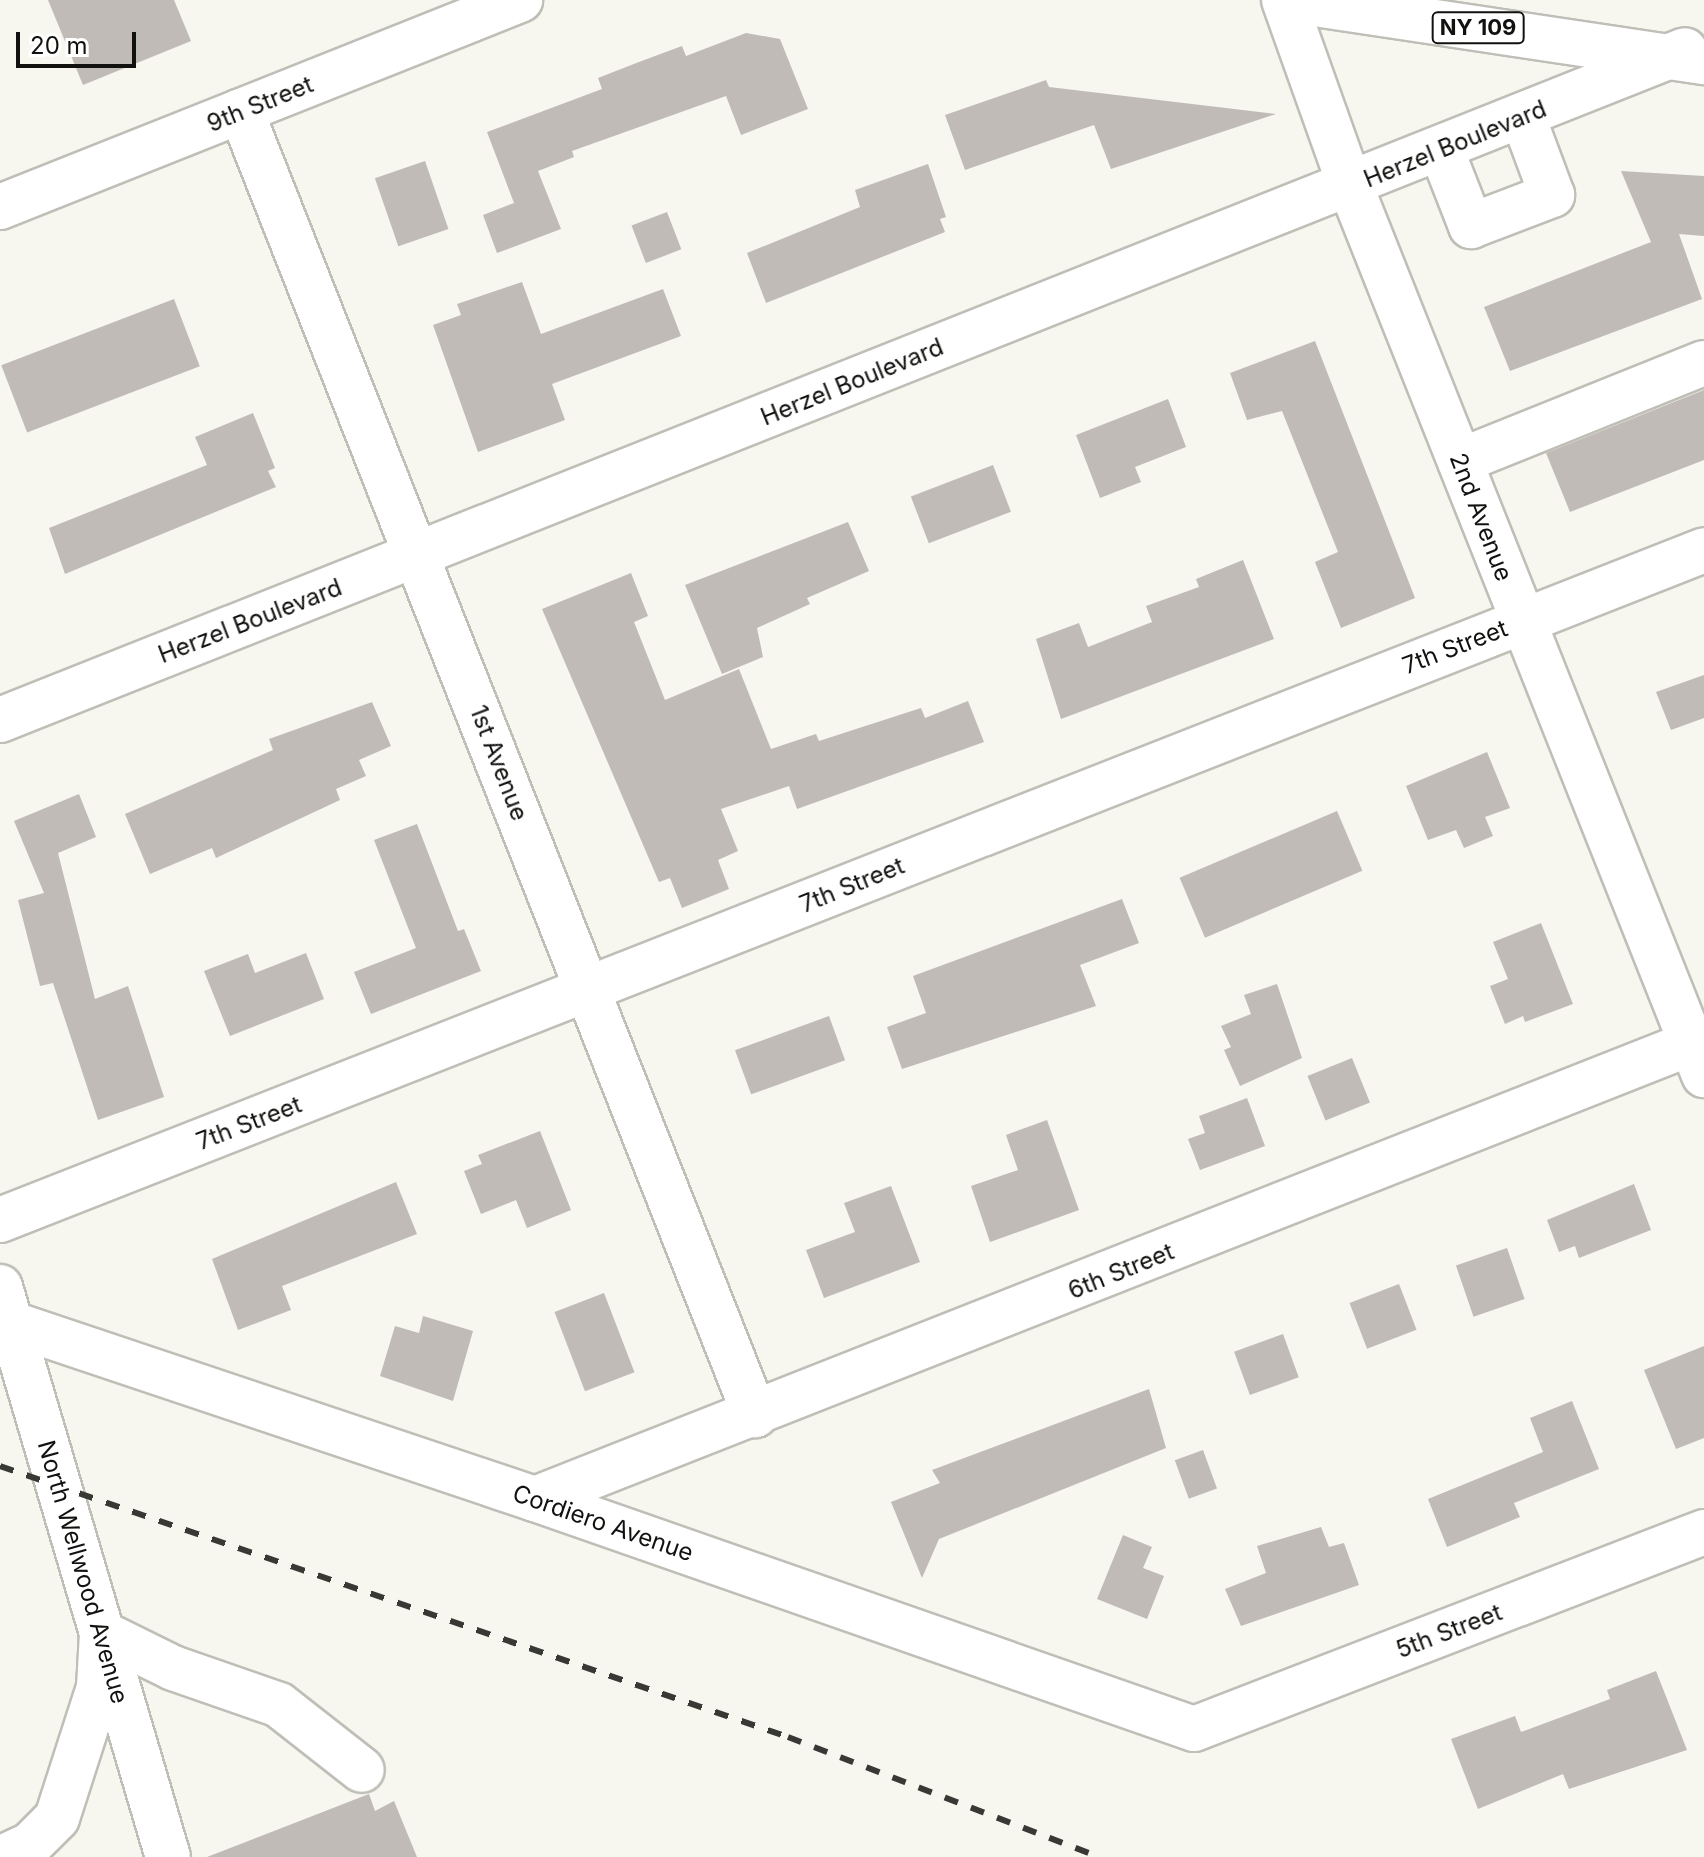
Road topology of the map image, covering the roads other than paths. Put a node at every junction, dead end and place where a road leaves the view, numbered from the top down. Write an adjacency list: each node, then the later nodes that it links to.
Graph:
1 (520, 0): 4 (street, 9th Street)
2 (1286, 0): 3 (street, NY 109); 7 (street, 2nd Avenue)
3 (1692, 54): 5 (street, Herzel Boulevard)
4 (241, 111): 8 (street, 9th Street); 12 (street, 1st Avenue)
5 (1523, 117): 6 (street, Herzel Boulevard); 6 (street)
6 (1441, 149): 7 (street, Herzel Boulevard)
7 (1350, 185): 10 (street, 2nd Avenue); 12 (street, Herzel Boulevard)
8 (0, 207)
9 (1704, 363): 10 (street)
10 (1460, 461): 13 (street, 2nd Avenue)
11 (1704, 550): 13 (street, 7th Street)
12 (418, 556): 14 (street, Herzel Boulevard); 15 (street, 1st Avenue)
13 (1522, 621): 15 (street, 7th Street); 16 (street, 2nd Avenue)
14 (0, 720)
15 (589, 992): 17 (street, 7th Street); 19 (street, 1st Avenue)
16 (1700, 1052): 19 (street, 6th Street)
17 (0, 1220)
18 (3, 1312): 20 (street, Cordiero Avenue); 22 (street, North Wellwood Avenue)
19 (755, 1415): 20 (street, 6th Street)
20 (535, 1499): 23 (street, Cordiero Avenue)
21 (1704, 1532): 23 (street, 5th Street)
22 (102, 1633): 24 (street); 25 (street); 26 (street, North Wellwood Avenue)
23 (1194, 1729)
24 (362, 1770)
25 (4, 1857)
26 (168, 1857)

